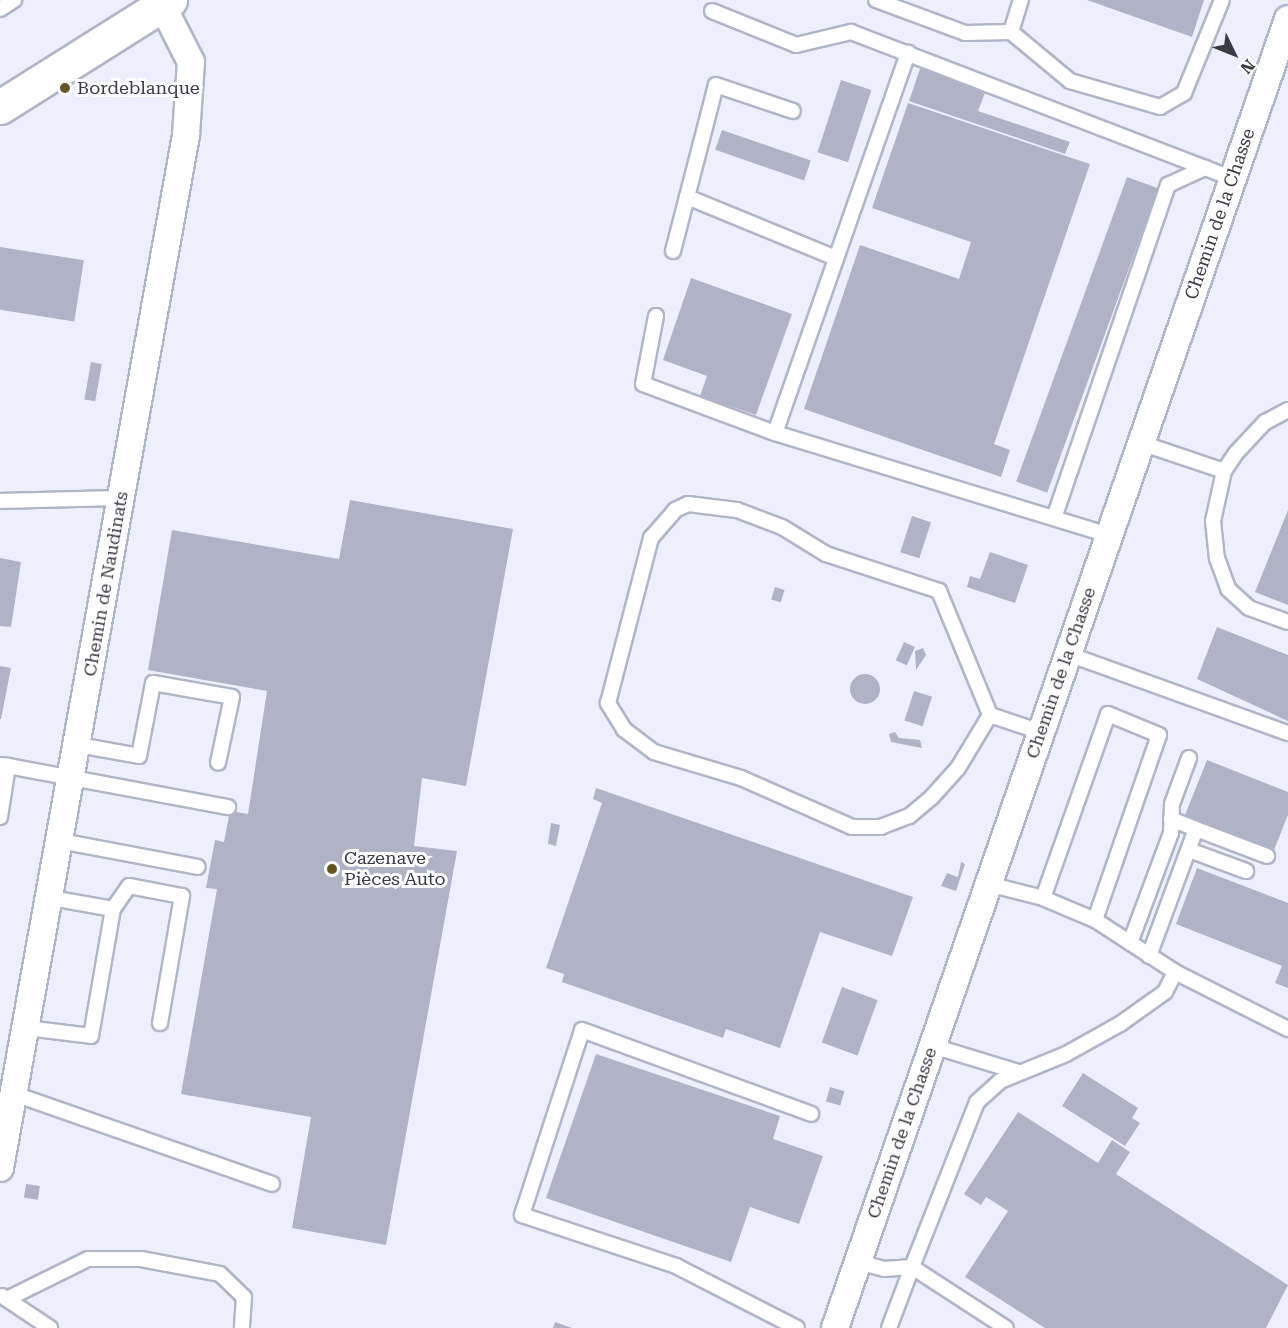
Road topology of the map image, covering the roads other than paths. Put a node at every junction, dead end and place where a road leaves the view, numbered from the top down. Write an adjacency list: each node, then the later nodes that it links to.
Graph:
1 (14, 0): 6 (lane)
2 (876, 0): 9 (lane)
3 (1022, 0): 9 (lane)
4 (1222, 0): 9 (lane)
5 (164, 2): 11 (street); 23 (street, Chemin de Naudinats)
6 (0, 9)
7 (711, 11): 10 (lane)
8 (1288, 19): 14 (street, Chemin de la Chasse)
9 (1011, 32)
10 (908, 53): 13 (lane); 17 (lane)
11 (0, 107)
12 (793, 111): 15 (lane)
13 (1205, 168): 14 (lane); 25 (lane)
14 (1232, 178): 21 (street, Chemin de la Chasse)
15 (687, 197): 16 (lane); 17 (lane)
16 (673, 251)
17 (836, 258): 20 (lane)
18 (656, 316): 20 (lane)
19 (1288, 410): 22 (lane)
20 (775, 433): 25 (lane)
21 (1141, 443): 22 (lane); 26 (street, Chemin de la Chasse)
22 (1224, 471): 27 (lane)
23 (121, 498): 24 (lane); 32 (street, Chemin de Naudinats)
24 (0, 501)
25 (1054, 518): 26 (lane)
26 (1109, 535): 28 (street, Chemin de la Chasse)
27 (1288, 622)
28 (1068, 654): 30 (street, Chemin de la Chasse); 31 (lane)
29 (990, 715): 29 (lane); 30 (lane)
30 (1041, 732): 46 (street, Chemin de la Chasse)
31 (1288, 733)
32 (78, 745): 34 (lane); 36 (street, Chemin de Naudinats)
33 (1189, 758): 39 (lane)
34 (218, 764)
35 (4, 766): 36 (lane); 38 (lane)
36 (72, 776): 37 (lane); 41 (street, Chemin de Naudinats)
37 (228, 807)
38 (0, 817)
39 (1172, 819): 40 (lane); 51 (lane)
40 (1196, 829): 42 (lane); 43 (lane)
41 (60, 842): 44 (lane); 47 (street, Chemin de Naudinats)
42 (1189, 849): 45 (lane); 52 (lane)
43 (1267, 856)
44 (198, 867)
45 (1245, 871)
46 (988, 884): 48 (lane); 57 (street, Chemin de la Chasse)
47 (52, 898): 49 (lane); 55 (street, Chemin de Naudinats)
48 (1043, 898): 50 (lane); 50 (lane)
49 (113, 909): 54 (lane); 55 (lane)
50 (1095, 920): 51 (lane)
51 (1130, 943): 52 (lane)
52 (1149, 956): 53 (lane)
53 (1174, 972): 56 (lane); 58 (lane)
54 (160, 1023)
55 (27, 1028): 59 (street, Chemin de Naudinats)
56 (1288, 1029)
57 (933, 1046): 58 (lane); 63 (street, Chemin de la Chasse)
58 (1018, 1072): 64 (lane)
59 (17, 1095): 61 (street, Chemin de Naudinats); 62 (lane)
60 (811, 1114): 68 (lane)
61 (0, 1168)
62 (272, 1184)
63 (858, 1262): 64 (lane); 69 (street, Chemin de la Chasse)
64 (912, 1267): 70 (lane); 71 (lane)
65 (4, 1297): 66 (lane); 67 (lane)
66 (50, 1328)
67 (242, 1328)
68 (797, 1328)
69 (835, 1328)
70 (889, 1328)
71 (1006, 1328)

